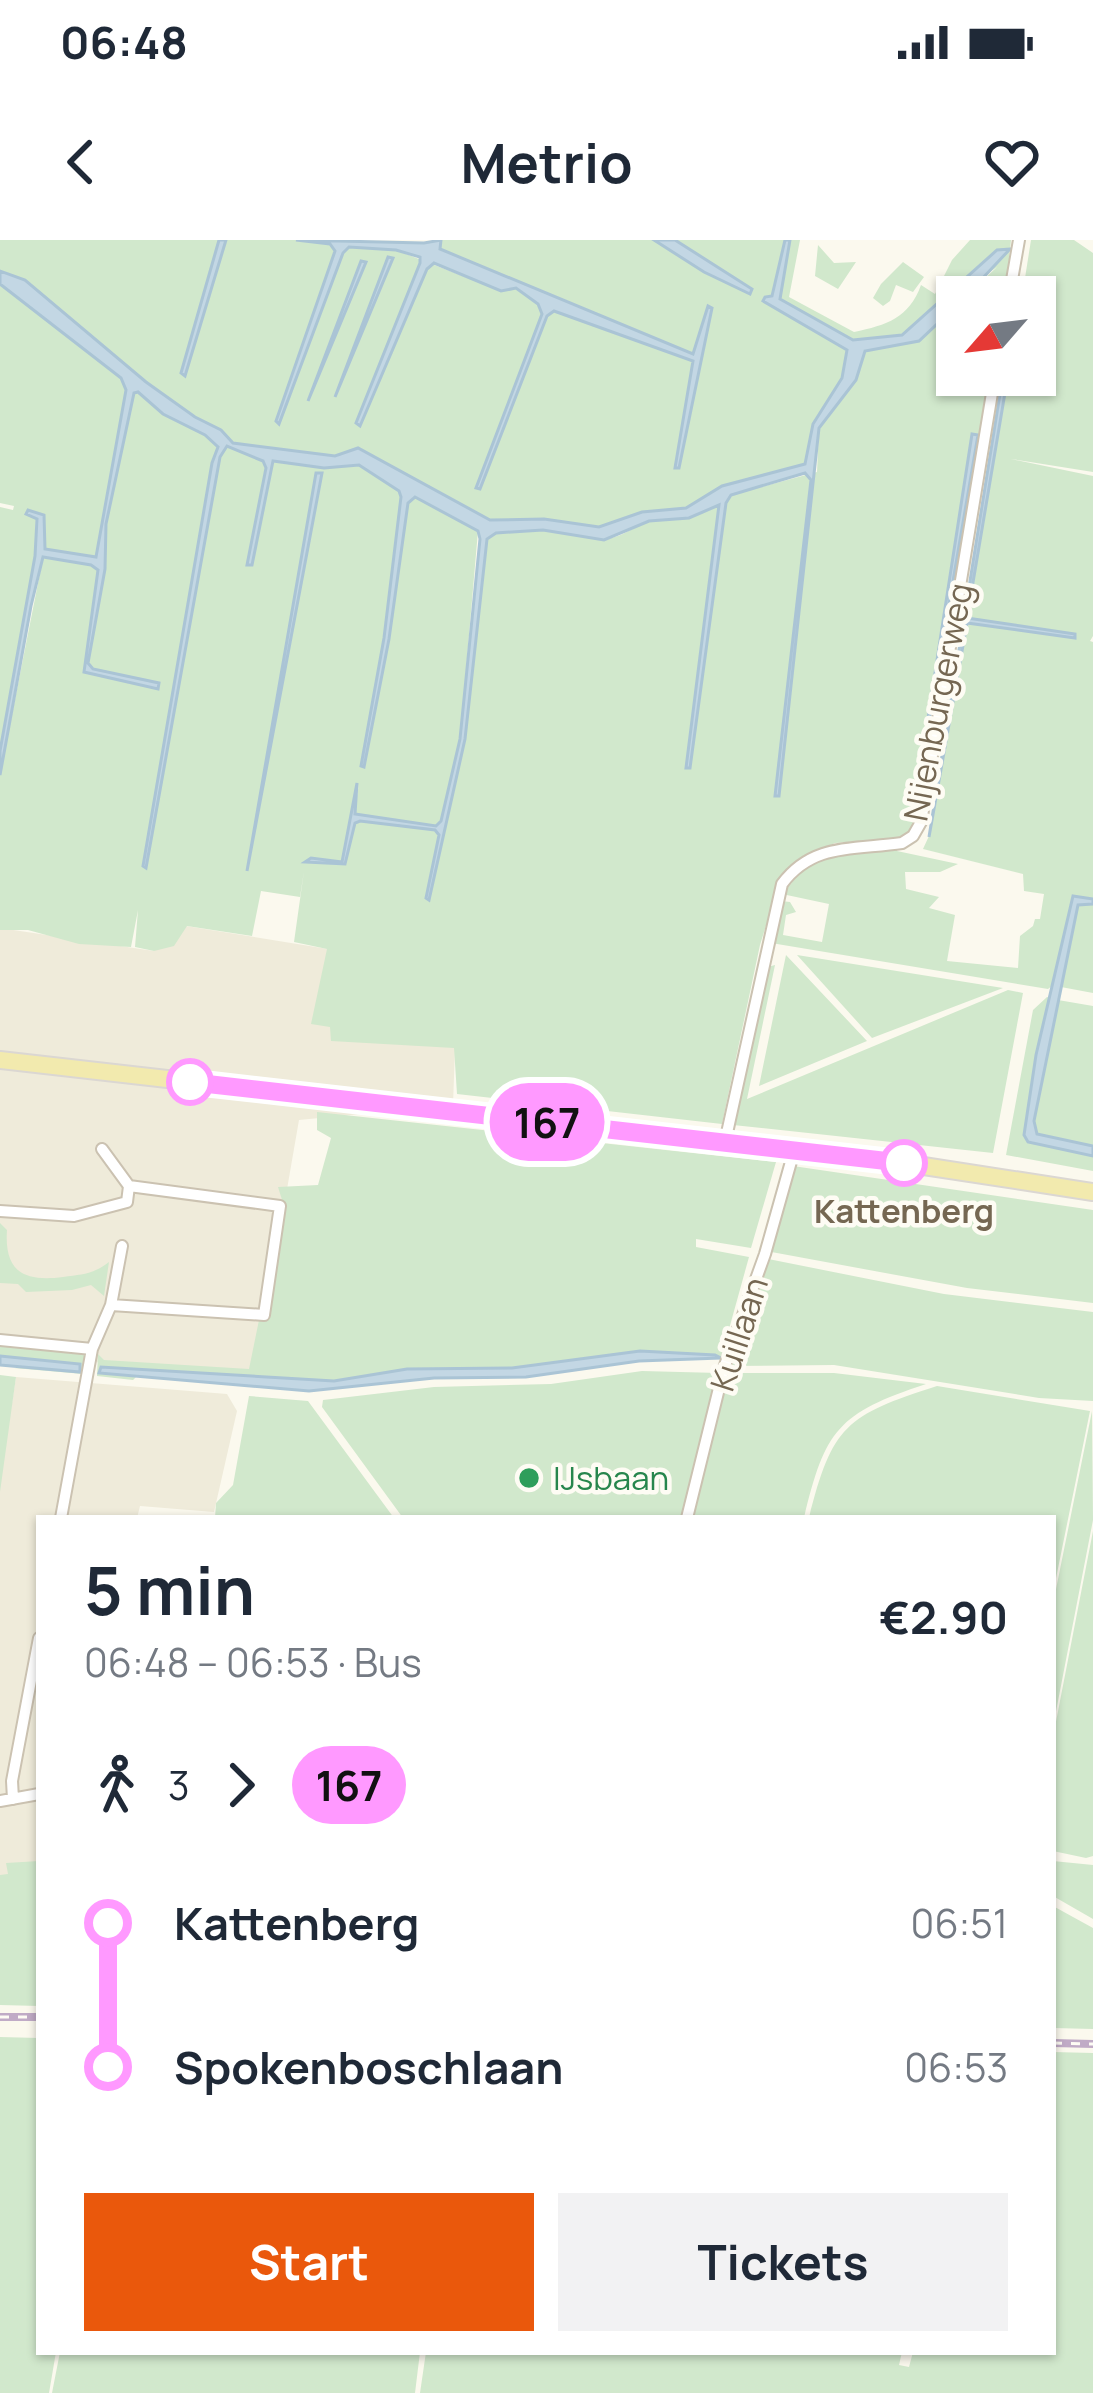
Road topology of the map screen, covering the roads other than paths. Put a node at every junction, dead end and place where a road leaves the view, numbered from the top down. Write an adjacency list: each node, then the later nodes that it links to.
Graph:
1 (1019, 240): 2 (street)
2 (1013, 276)
3 (991, 396): 5 (street, Nijenburgerweg)
4 (0, 1060): 5 (main road)
5 (725, 1142): 7 (main road)
6 (102, 1149): 8 (street)
7 (794, 1157): 9 (main road); 16 (street, Kuillaan)
8 (129, 1186): 10 (street); 12 (street)
9 (1093, 1192)
10 (0, 1211)
11 (122, 1246): 12 (street)
12 (111, 1305): 14 (street)
13 (0, 1340): 14 (street)
14 (92, 1349): 15 (street)
15 (62, 1515)
16 (688, 1515)
17 (36, 1654): 19 (street)
18 (36, 1795): 19 (street)
19 (6, 1800)

